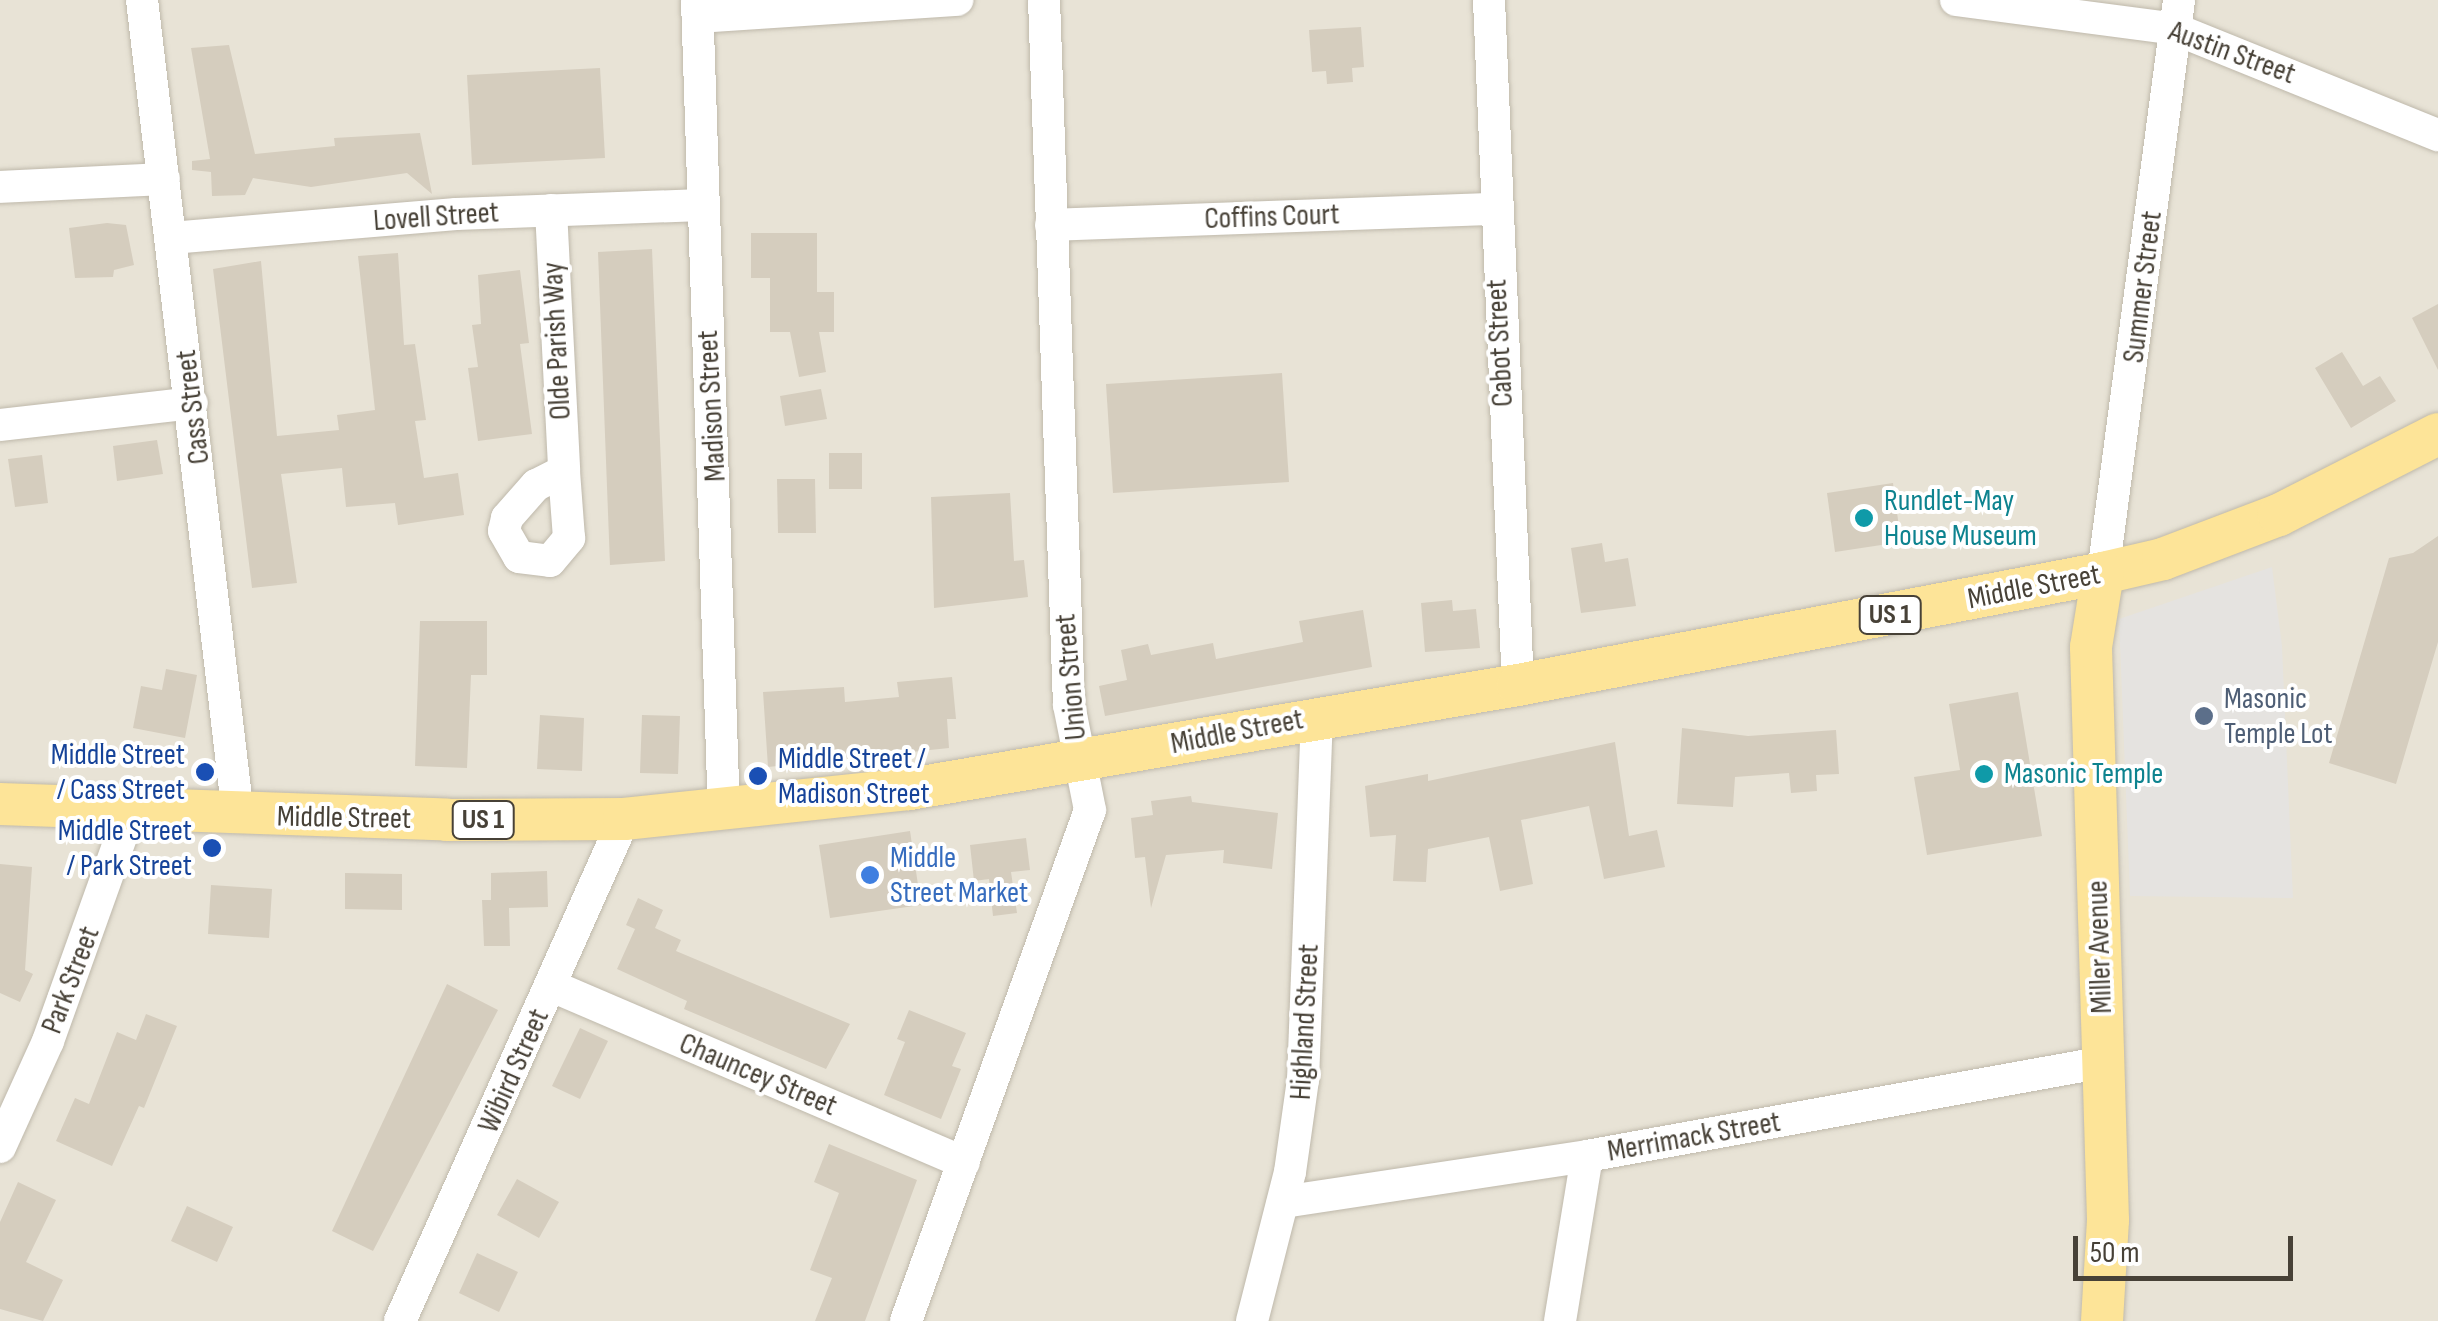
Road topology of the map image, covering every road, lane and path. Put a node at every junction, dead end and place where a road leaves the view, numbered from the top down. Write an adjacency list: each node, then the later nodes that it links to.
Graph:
1 (142, 0): 9 (street, Cass Street)
2 (957, 0): 6 (street)
3 (1044, 0): 14 (street, Union Street)
4 (1489, 0): 12 (street, Cabot Street)
5 (1956, 0): 7 (street, Austin Street)
6 (698, 8): 11 (street, Madison Street)
7 (2177, 15): 8 (street, Austin Street); 20 (street, Summer Street)
8 (2438, 135)
9 (164, 179): 10 (street); 15 (street, Cass Street)
10 (0, 188)
11 (702, 205): 13 (street, Lovell Street); 26 (street, Madison Street)
12 (1494, 209): 14 (street, Coffins Court); 21 (street, Cabot Street)
13 (551, 210): 15 (street, Lovell Street); 19 (street, Olde Parish Way)
14 (1051, 226): 23 (street, Union Street)
15 (171, 238): 16 (street, Cass Street)
16 (192, 403): 17 (street); 27 (street, Cass Street)
17 (0, 425)
18 (2438, 434): 20 (main road, Middle Street / US 1)
19 (564, 471)
20 (2104, 574): 21 (main road, Middle Street / US 1); 30 (main road, Miller Avenue)
21 (1518, 685): 22 (main road, Middle Street / US 1)
22 (1317, 717): 23 (main road, Middle Street / US 1); 34 (street, Highland Street)
23 (1079, 762): 26 (main road, Middle Street / US 1); 33 (street, Union Street)
24 (0, 804): 25 (main road, Middle Street / US 1)
25 (131, 809): 27 (main road, Middle Street / US 1); 31 (street, Park Street)
26 (724, 812): 28 (main road, Middle Street / US 1)
27 (238, 815): 28 (main road, Middle Street / US 1)
28 (624, 819): 29 (street, Wibird Street)
29 (552, 986): 33 (street, Chauncey Street); 35 (street, Wibird Street)
30 (2104, 1062): 32 (street, Merrimack Street); 39 (main road, Miller Avenue)
31 (0, 1147)
32 (1586, 1156): 34 (street, Merrimack Street); 38 (street)
33 (964, 1163): 36 (street, Union Street)
34 (1283, 1202): 37 (street, Highland Street)
35 (400, 1321)
36 (906, 1321)
37 (1252, 1321)
38 (1560, 1321)
39 (2102, 1321)

